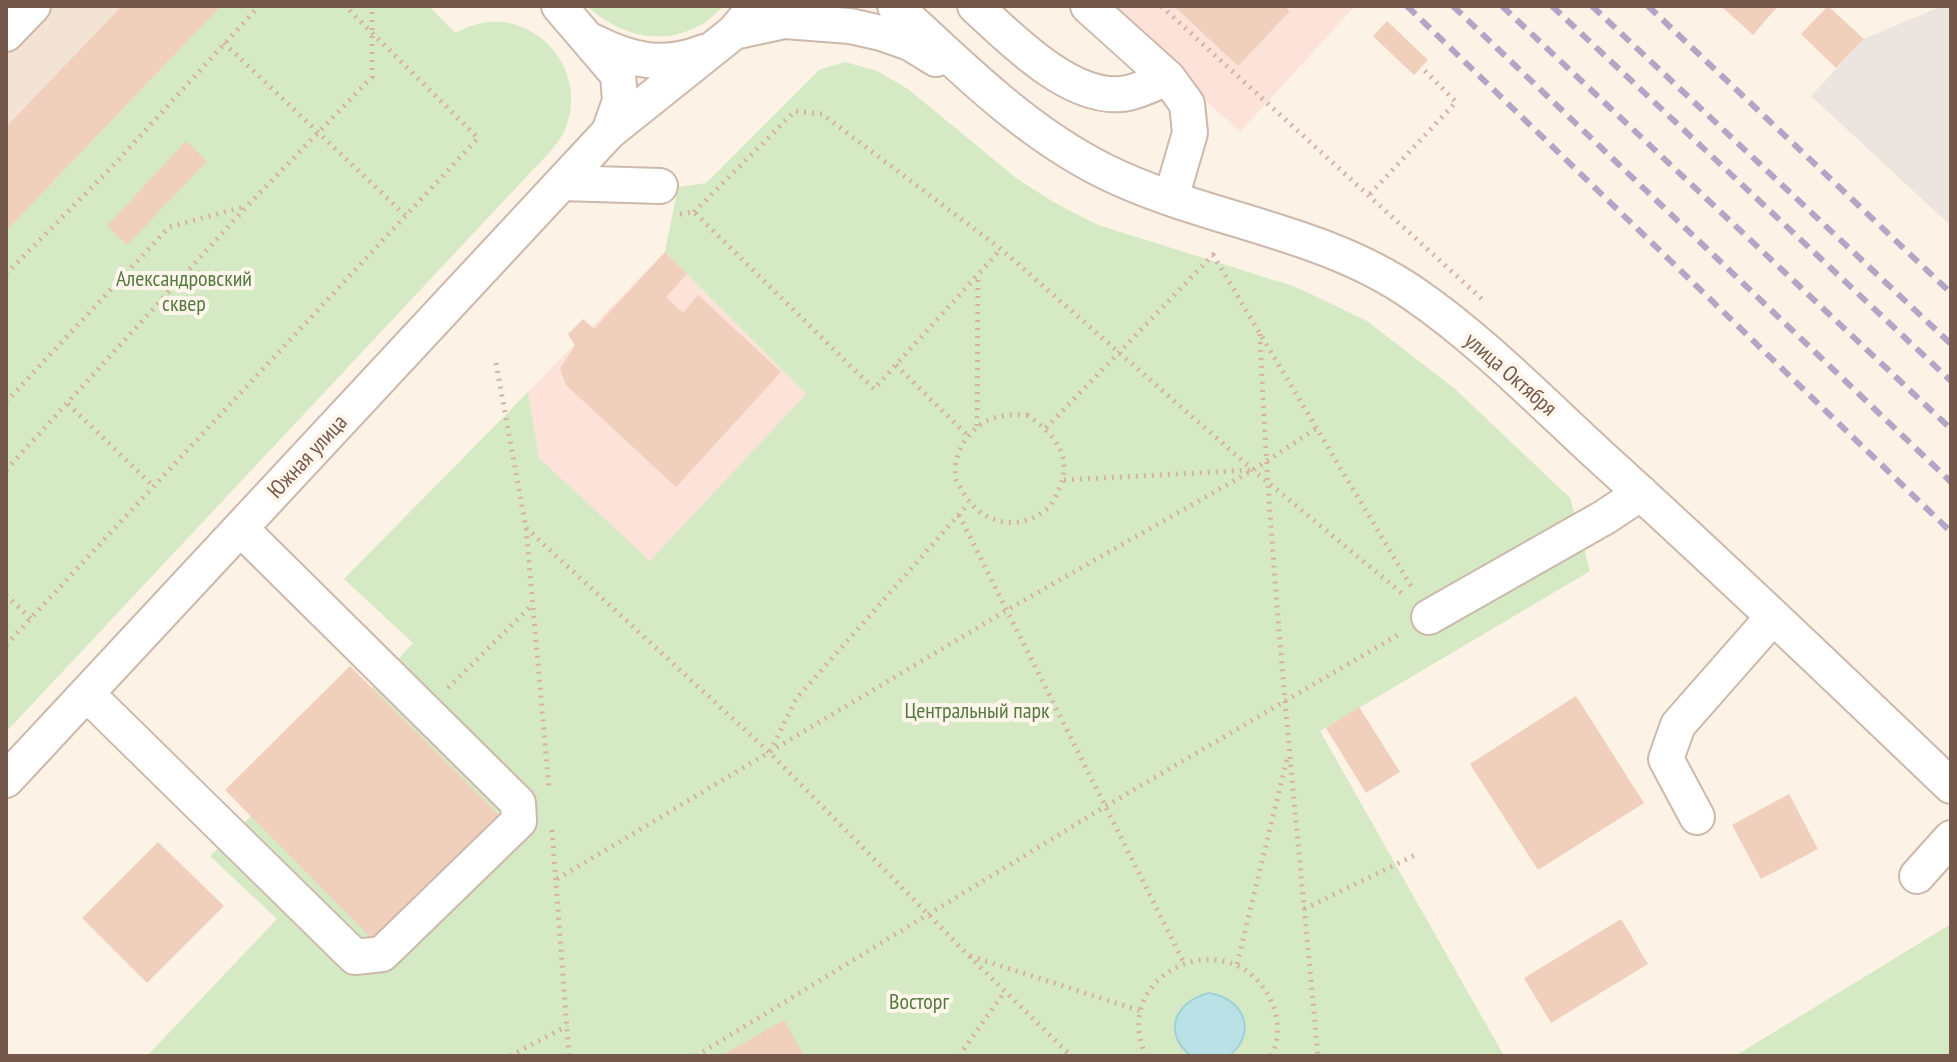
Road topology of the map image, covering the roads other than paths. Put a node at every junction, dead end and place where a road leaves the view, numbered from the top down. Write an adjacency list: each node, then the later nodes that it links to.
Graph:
1 (33, 6): 7 (street)
2 (559, 6): 8 (street)
3 (895, 6): 10 (street, улица Октября)
4 (975, 6): 9 (street)
5 (1088, 6): 9 (street)
6 (734, 29): 8 (street, улица Октября); 10 (street, улица Октября); 11 (street, Южная улица)
7 (6, 34)
8 (590, 40): 11 (street)
9 (1168, 78): 13 (street)
10 (987, 91): 13 (street, улица Октября)
11 (609, 132): 12 (street, Южная улица)
12 (562, 183): 14 (street); 16 (street, Южная улица)
13 (1171, 198): 15 (street, улица Октября)
14 (664, 201)
15 (1641, 493): 17 (street); 18 (street, улица Октября)
16 (241, 529): 19 (street, Южная улица); 19 (street)
17 (1429, 617)
18 (1773, 617): 21 (street, улица Октября); 22 (street)
19 (87, 694): 20 (street, Южная улица)
20 (6, 780)
21 (1951, 786)
22 (1697, 817)
23 (1951, 838): 24 (street)
24 (1917, 876)

